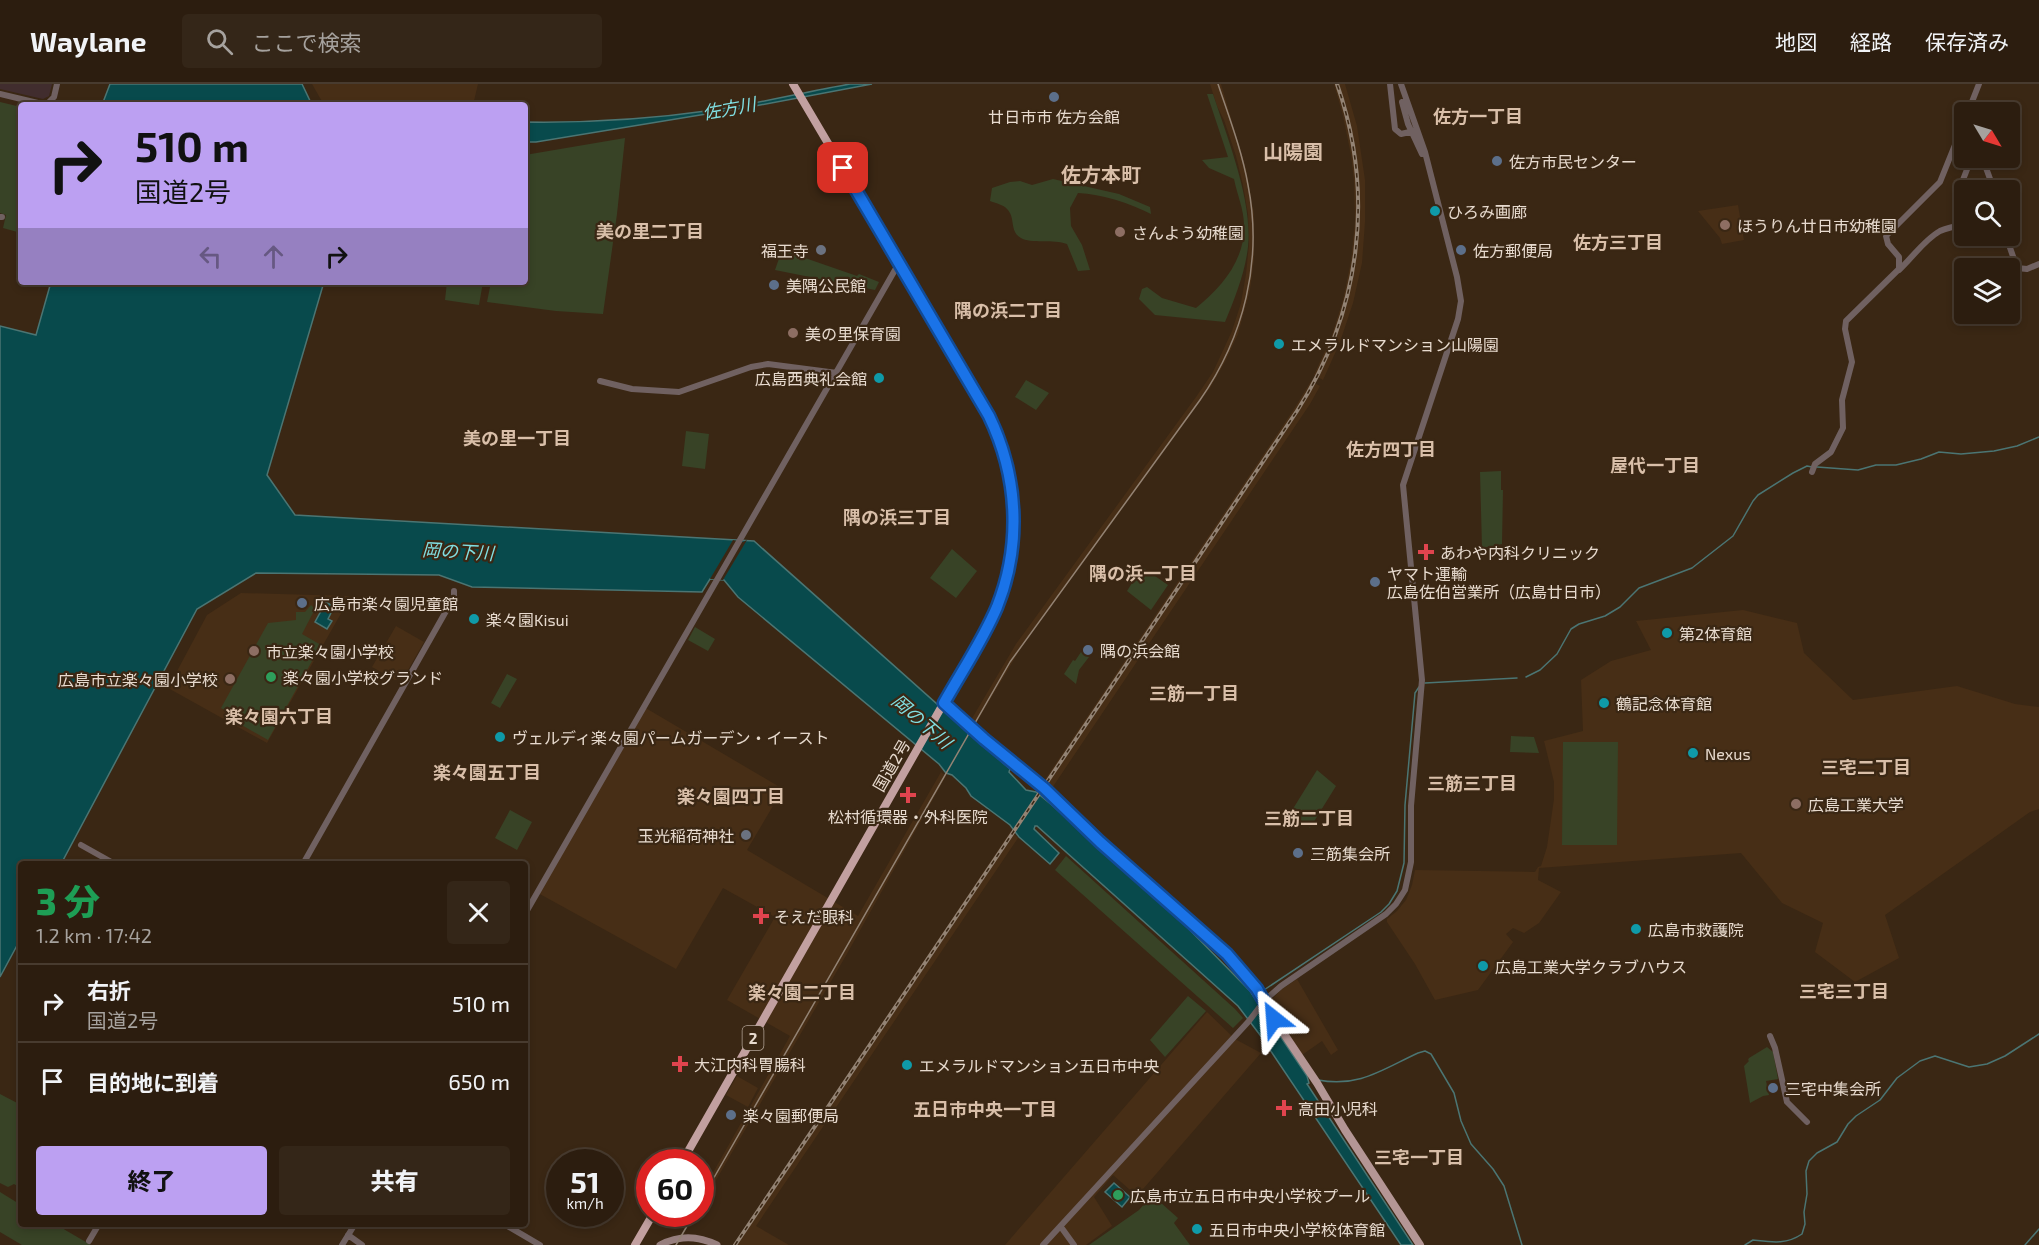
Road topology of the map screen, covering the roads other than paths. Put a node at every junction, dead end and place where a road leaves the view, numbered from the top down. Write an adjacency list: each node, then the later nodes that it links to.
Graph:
1 (57, 84): 8 (street)
2 (793, 84): 16 (highway, 国道2号 / 2)
3 (1389, 84): 10 (street)
4 (1400, 84): 10 (street)
5 (1979, 84): 9 (street)
6 (0, 94): 7 (street)
7 (34, 102)
8 (50, 102)
9 (1972, 102)
10 (1414, 130): 28 (street)
11 (1954, 147): 18 (street)
12 (1963, 180): 13 (street)
13 (1990, 180)
14 (1954, 227): 18 (street)
15 (2009, 246): 17 (street)
16 (899, 263): 19 (street); 23 (highway, 国道2号 / 2)
17 (2039, 264)
18 (1896, 273): 21 (street)
19 (837, 373): 20 (street); 27 (street)
20 (600, 381)
21 (1813, 469)
22 (454, 591): 26 (street)
23 (943, 705): 28 (main road); 31 (highway, 国道2号 / 2)
24 (81, 845): 25 (street)
25 (110, 861)
26 (305, 861)
27 (528, 909)
28 (1261, 995): 36 (street); 47 (main road)
29 (1770, 1036): 30 (street)
30 (1808, 1122)
31 (689, 1149)
32 (97, 1227): 38 (street)
33 (353, 1227): 37 (street)
34 (509, 1227): 41 (street)
35 (644, 1227): 42 (highway)
36 (1061, 1227): 45 (street); 46 (street)
37 (348, 1235): 39 (street); 40 (street)
38 (89, 1241)
39 (342, 1245)
40 (362, 1245)
41 (540, 1245)
42 (634, 1245)
43 (660, 1245): 44 (main road)
44 (717, 1245)
45 (1043, 1245)
46 (1074, 1245)
47 (1420, 1245)

